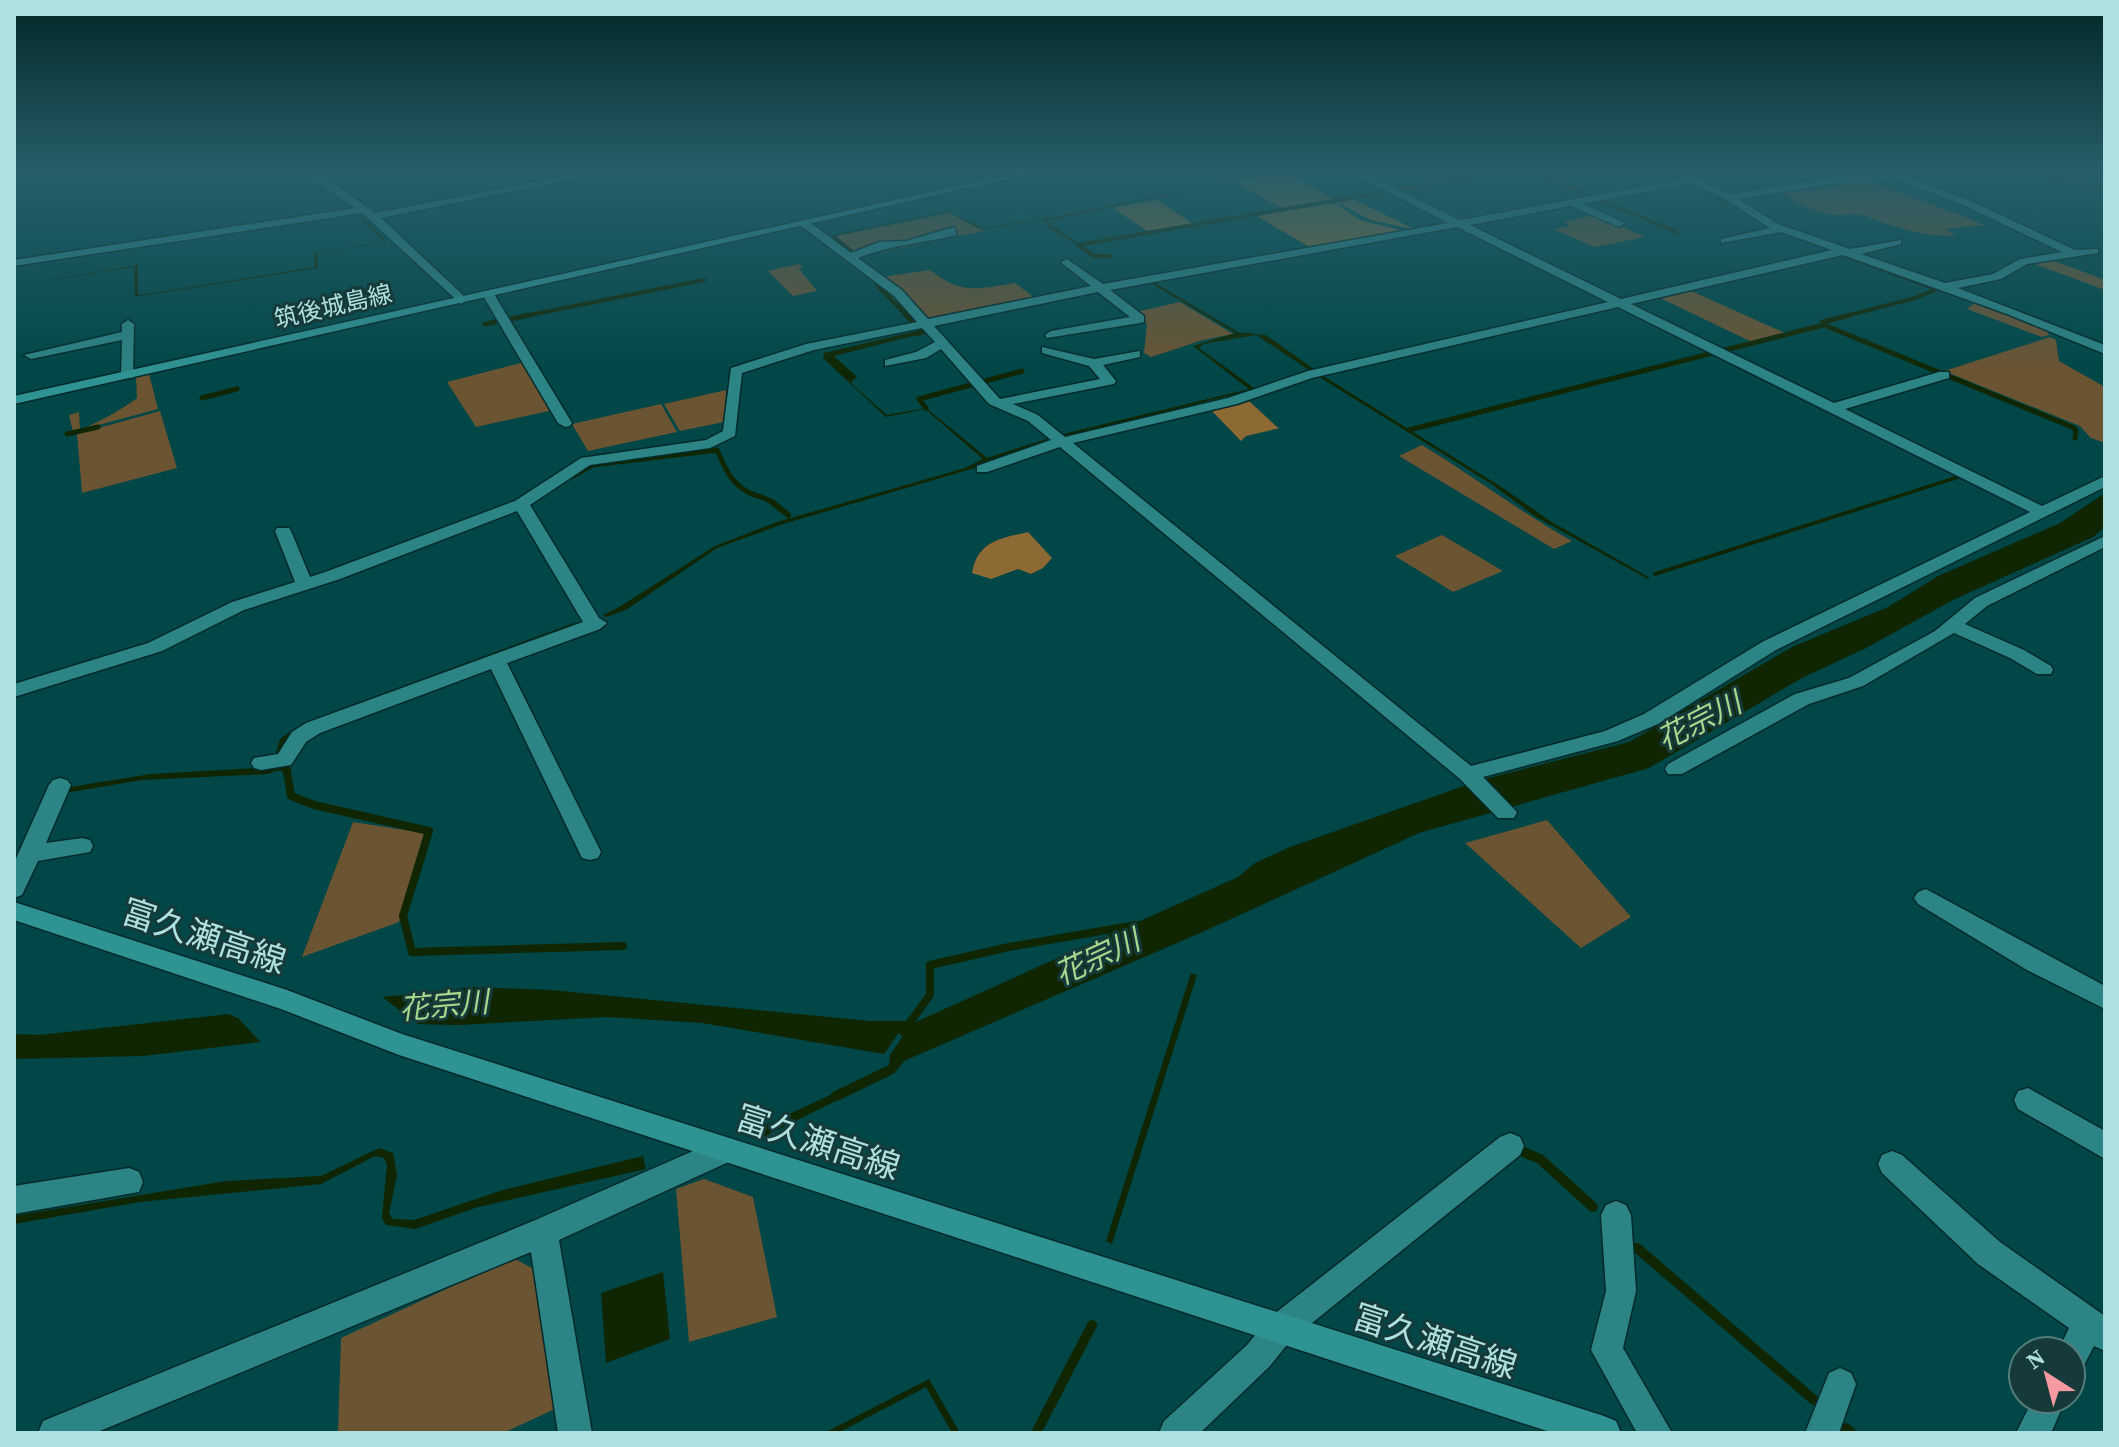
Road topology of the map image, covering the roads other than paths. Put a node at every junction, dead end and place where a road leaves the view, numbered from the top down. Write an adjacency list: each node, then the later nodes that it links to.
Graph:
1 (188, 239): 18 (street)
2 (396, 239): 22 (street)
3 (735, 239): 21 (main road, 筑後城島線)
4 (825, 239): 16 (street)
5 (929, 239): 16 (street)
6 (1373, 239): 20 (street)
7 (1491, 239): 23 (street)
8 (1737, 239): 11 (street)
9 (1809, 239): 14 (street)
10 (2042, 239): 15 (street)
11 (1725, 241)
12 (1897, 242): 14 (street)
13 (2094, 251): 15 (street)
14 (1847, 252): 19 (street); 23 (street)
15 (2071, 252): 19 (street)
16 (851, 257): 24 (street)
17 (1067, 262): 20 (street)
18 (14, 263)
19 (1945, 287): 28 (street)
20 (1100, 288): 24 (street); 25 (street)
21 (488, 294): 22 (main road, 筑後城島線); 38 (street)
22 (461, 300): 33 (main road, 筑後城島線)
23 (1622, 303): 37 (street); 39 (street)
24 (925, 326): 26 (street); 42 (street)
25 (1051, 335)
26 (941, 344): 31 (street); 36 (street)
27 (1047, 350): 32 (street)
28 (2105, 350)
29 (1135, 354): 32 (street)
30 (31, 355): 33 (street)
31 (890, 363)
32 (1094, 363): 36 (street)
33 (128, 375): 35 (main road, 筑後城島線)
34 (1944, 375): 37 (street)
35 (14, 400)
36 (999, 403): 39 (street)
37 (1833, 408): 43 (street)
38 (565, 423)
39 (1061, 442): 40 (street); 53 (street)
40 (982, 469)
41 (2105, 481): 43 (street)
42 (521, 504): 46 (street); 48 (street)
43 (2041, 511): 53 (street)
44 (283, 531): 46 (street)
45 (2105, 541): 47 (street)
46 (305, 585): 50 (street)
47 (1953, 626): 49 (street); 52 (street)
48 (497, 661): 51 (street); 57 (street)
49 (2044, 670)
50 (14, 691)
51 (261, 763)
52 (1675, 769)
53 (1467, 774): 55 (street)
54 (60, 785): 58 (street)
55 (1506, 812)
56 (82, 846): 58 (street)
57 (590, 852)
58 (32, 853): 59 (street)
59 (14, 889)
60 (1926, 898): 62 (street)
61 (14, 911): 66 (main road, 富久瀬高線)
62 (2105, 998)
63 (2028, 1100): 65 (street)
64 (1510, 1146): 72 (street)
65 (2105, 1146)
66 (725, 1150): 71 (street); 72 (main road, 富久瀬高線)
67 (1892, 1164): 73 (street)
68 (129, 1182): 69 (street)
69 (14, 1200)
70 (1616, 1215): 80 (street)
71 (543, 1232): 76 (street); 77 (street)
72 (1280, 1329): 78 (street); 79 (main road, 富久瀬高線)
73 (2097, 1330)
74 (1840, 1384): 81 (street)
75 (2042, 1415): 82 (street)
76 (55, 1433)
77 (575, 1433)
78 (1176, 1433)
79 (1604, 1433)
80 (1655, 1433)
81 (1822, 1433)
82 (2033, 1433)

